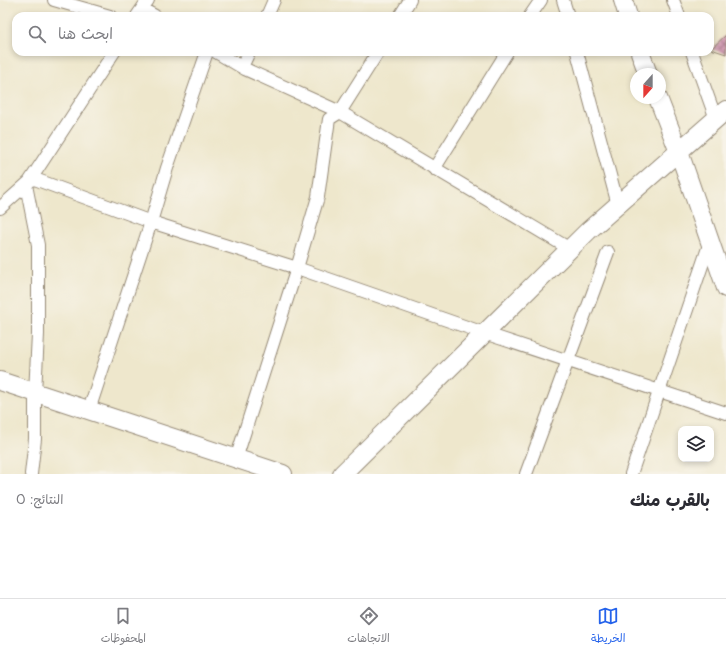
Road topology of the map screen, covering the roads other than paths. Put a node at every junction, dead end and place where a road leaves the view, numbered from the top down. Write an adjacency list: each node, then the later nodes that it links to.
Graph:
1 (54, 0): 8 (street)
2 (274, 0): 9 (street)
3 (410, 0): 10 (street)
4 (541, 0): 11 (street)
5 (563, 0): 12 (street)
6 (623, 0): 13 (street)
7 (673, 0): 14 (street)
8 (96, 12)
9 (269, 12)
10 (402, 12)
11 (533, 12)
12 (567, 12)
13 (627, 12)
14 (678, 12)
15 (111, 56): 31 (street)
16 (206, 56): 34 (street)
17 (223, 56): 24 (street)
18 (247, 56): 24 (street)
19 (375, 56): 27 (street)
20 (505, 56): 30 (street)
21 (578, 56): 32 (street)
22 (641, 56): 25 (street)
23 (694, 56): 28 (street)
24 (242, 67): 27 (street)
25 (646, 68)
26 (660, 104): 29 (street)
27 (340, 112): 30 (street); 38 (street)
28 (721, 114): 29 (street)
29 (679, 152): 32 (street); 35 (street)
30 (434, 169): 36 (street)
31 (29, 182): 33 (street); 34 (street); 44 (street)
32 (618, 205): 36 (street)
33 (0, 208)
34 (151, 222): 38 (street); 45 (street)
35 (710, 242): 39 (street); 43 (street)
36 (570, 249): 40 (street)
37 (608, 252): 41 (street)
38 (297, 268): 40 (street); 47 (street)
39 (726, 288)
40 (484, 333): 41 (street); 50 (street)
41 (568, 360): 43 (street); 51 (street)
42 (0, 381): 44 (street)
43 (659, 391): 46 (street); 52 (street)
44 (35, 393): 45 (street); 48 (street)
45 (89, 410): 47 (street)
46 (726, 413)
47 (236, 459): 49 (street)
48 (31, 474)
49 (283, 474)
50 (342, 474)
51 (526, 474)
52 (631, 474)

